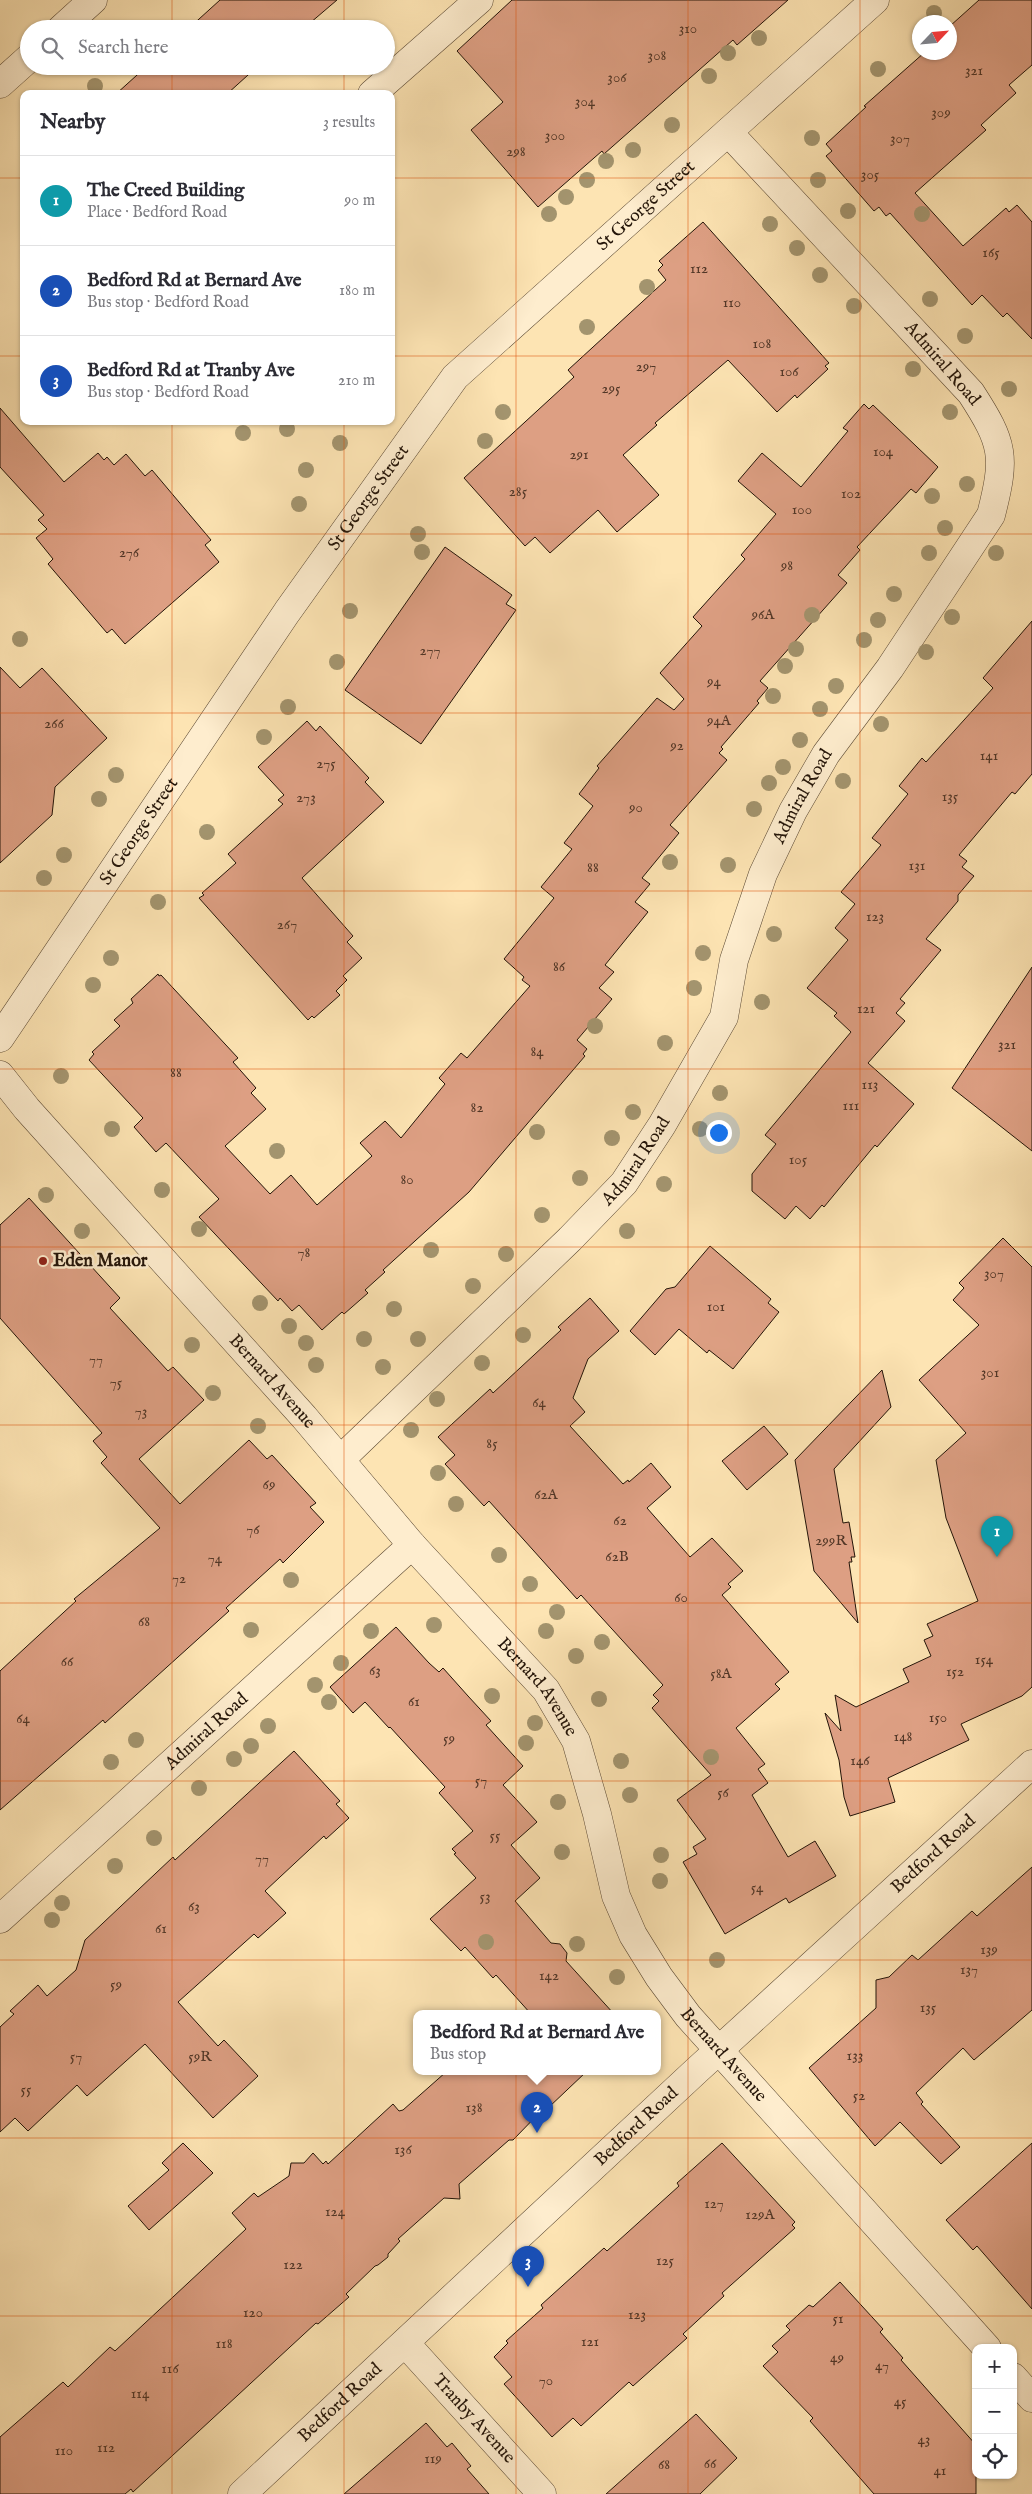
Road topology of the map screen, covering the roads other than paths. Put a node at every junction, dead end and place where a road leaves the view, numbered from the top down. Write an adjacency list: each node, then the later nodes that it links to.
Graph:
1 (93, 0): 4 (street)
2 (479, 0): 6 (street)
3 (875, 0): 10 (street, St George Street)
4 (71, 20)
5 (20, 66): 8 (street)
6 (395, 74)
7 (394, 75): 9 (street)
8 (0, 84)
9 (377, 90)
10 (728, 132): 11 (street, St George Street); 13 (street, Admiral Road)
11 (0, 1038)
12 (0, 1075): 13 (street, Bernard Avenue)
13 (341, 1459): 14 (street, Bernard Avenue)
14 (412, 1544): 16 (street, Admiral Road); 17 (street, Bernard Avenue)
15 (1032, 1764): 17 (street, Bedford Road)
16 (0, 1919)
17 (720, 2050): 18 (street, Bedford Road); 19 (street, Bernard Avenue)
18 (406, 2344): 22 (street, Bedford Road); 23 (street, Tranby Avenue)
19 (983, 2344)
20 (1017, 2381): 21 (street)
21 (1032, 2398)
22 (242, 2494)
23 (542, 2494)

